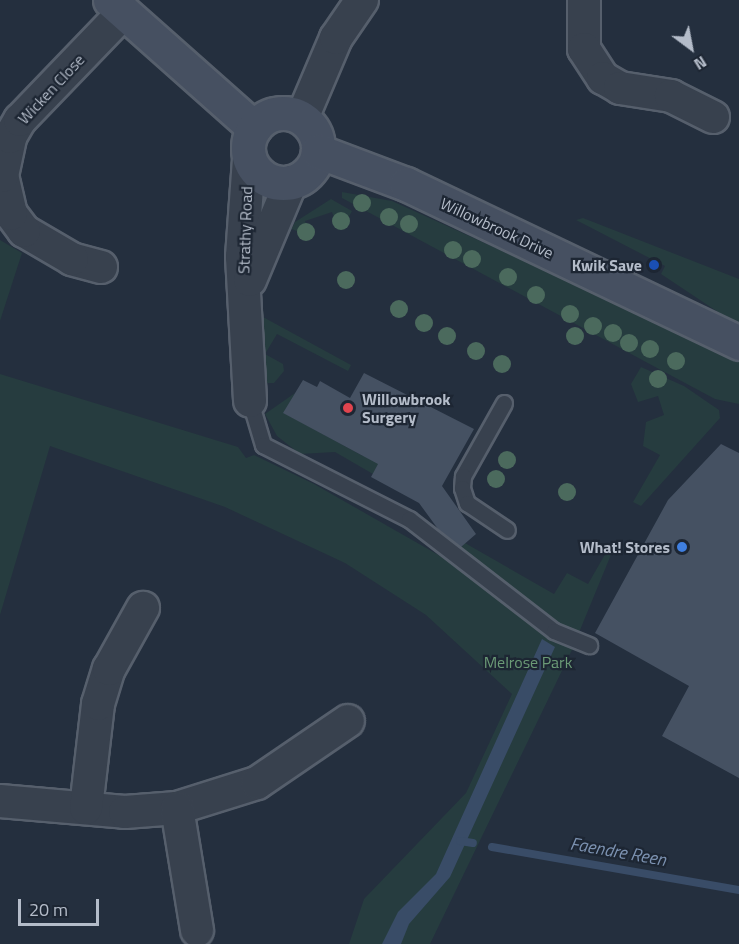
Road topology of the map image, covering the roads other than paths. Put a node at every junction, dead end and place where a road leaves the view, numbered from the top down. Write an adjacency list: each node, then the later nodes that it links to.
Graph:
1 (362, 0): 5 (street)
2 (584, 0): 4 (street)
3 (117, 6): 6 (street); 9 (street, Wicken Close)
4 (713, 117)
5 (302, 118): 6 (street); 7 (street)
6 (251, 144): 8 (street); 10 (street, Strathy Road)
7 (318, 150): 8 (street); 11 (street, Willowbrook Drive)
8 (291, 182): 10 (street, Strathy Road)
9 (101, 267)
10 (244, 301): 12 (street, Strathy Road)
11 (739, 343)
12 (249, 401): 16 (lane)
13 (504, 403): 14 (lane)
14 (507, 530)
15 (143, 608): 19 (street)
16 (589, 645)
17 (348, 721): 20 (street)
18 (0, 801): 19 (street)
19 (86, 808): 20 (street)
20 (177, 808): 21 (street)
21 (197, 930)

